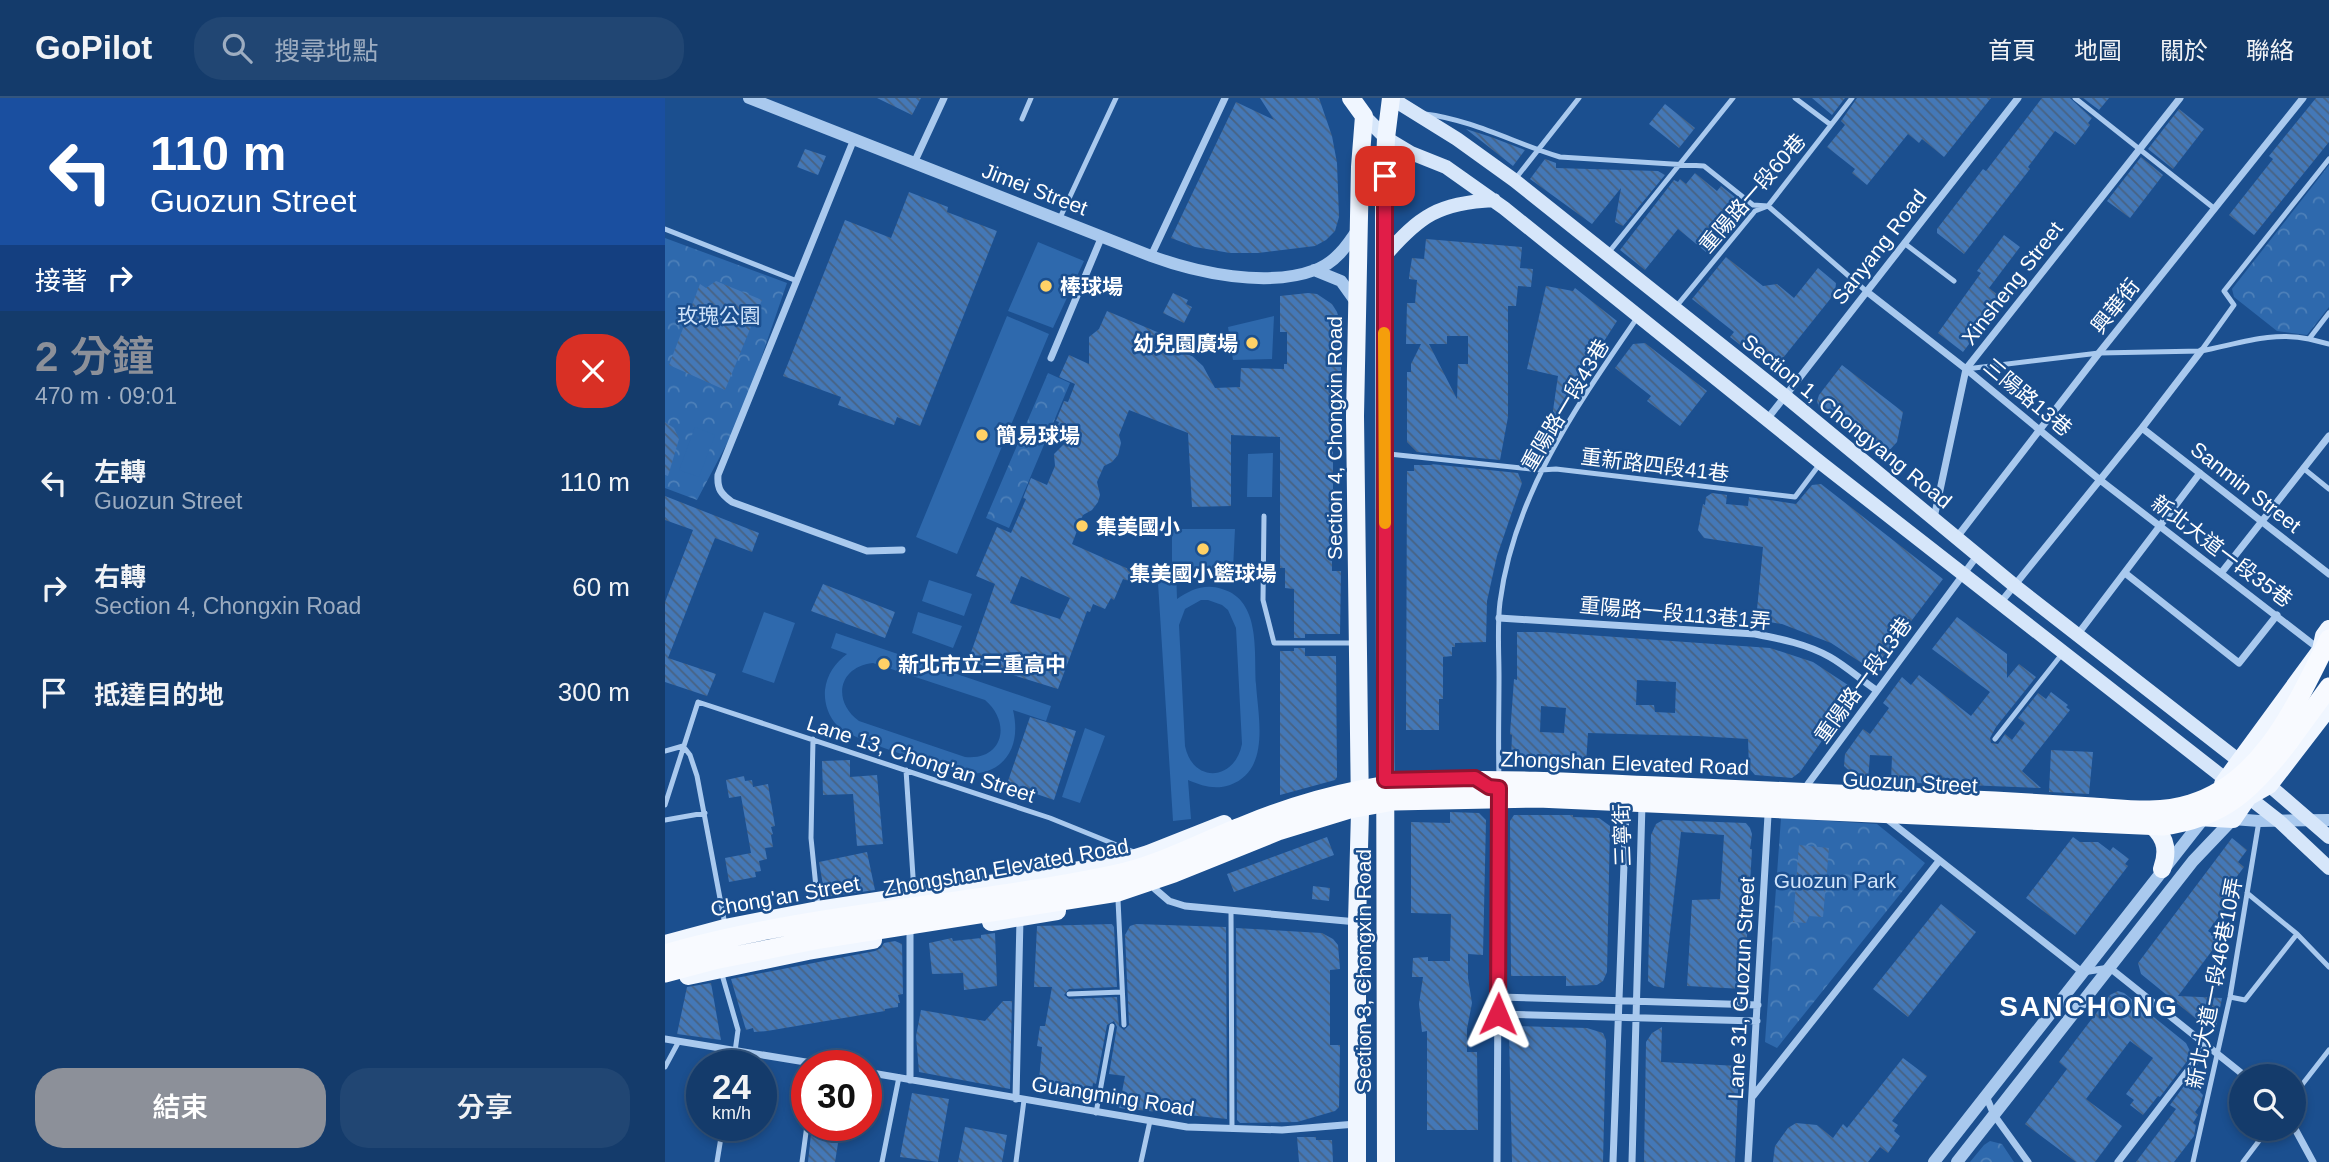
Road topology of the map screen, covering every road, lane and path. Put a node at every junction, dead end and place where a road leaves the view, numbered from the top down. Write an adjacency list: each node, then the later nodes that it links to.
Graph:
1 (944, 98): 25 (street)
2 (1031, 98): 18 (lane)
3 (1116, 98): 31 (lane)
4 (1226, 98): 37 (street)
5 (1351, 98): 16 (main road)
6 (1391, 98): 17 (main road, Section 1, Chongyang Road); 20 (main road)
7 (1579, 98): 22 (lane)
8 (1733, 98): 26 (lane)
9 (1795, 98): 19 (lane)
10 (1852, 98): 19 (lane, 重陽路一段60巷)
11 (2018, 98): 35 (street, Sanyang Road)
12 (2075, 98): 23 (lane)
13 (2180, 98): 23 (street, Xinsheng Street)
14 (2303, 98): 30 (street, 興華街)
15 (754, 99): 21 (street, Jimei Street)
16 (1365, 107): 20 (main road); 33 (main road, Section 4, Chongxin Road)
17 (1413, 113): 22 (lane); 27 (main road, Section 1, Chongyang Road)
18 (1022, 120)
19 (1831, 125): 29 (lane, 重陽路一段60巷)
20 (1386, 138): 28 (main road); 38 (main road)
21 (854, 139): 25 (street, Jimei Street); 40 (street)
22 (1538, 150): 26 (lane); 27 (lane)
23 (2139, 150): 30 (lane); 52 (street, Xinsheng Street)
24 (2329, 159): 49 (lane)
25 (914, 163): 31 (street, Jimei Street)
26 (1678, 166): 29 (lane); 36 (lane)
27 (1514, 180): 36 (main road, Section 1, Chongyang Road)
28 (1494, 200): 38 (main road); 46 (main road)
29 (1768, 206): 42 (lane); 44 (lane, 重陽路一段60巷)
30 (2215, 209): 50 (street, 興華街)
31 (1059, 220): 34 (street, Jimei Street)
32 (665, 229): 40 (lane)
33 (1358, 229): 39 (street, Jimei Street); 43 (main road, Section 4, Chongxin Road)
34 (1102, 236): 37 (street, Jimei Street); 51 (street)
35 (1904, 243): 41 (lane); 42 (street, Sanyang Road)
36 (1607, 254): 44 (main road, Section 1, Chongyang Road)
37 (1151, 256): 39 (street, Jimei Street)
38 (1384, 257): 58 (main road)
39 (1314, 270): 43 (street)
40 (797, 281): 70 (street)
41 (1954, 281)
42 (1866, 292): 52 (street, 三陽路13巷); 53 (street, Sanyang Road)
43 (1357, 304): 82 (main road, Section 4, Chongxin Road)
44 (1675, 309): 53 (main road, Section 1, Chongyang Road)
45 (2329, 313): 47 (lane)
46 (1639, 315): 54 (main road); 61 (lane, 重陽路一段43巷)
47 (2309, 339): 48 (lane); 49 (lane)
48 (2329, 344)
49 (2201, 351): 50 (lane); 55 (street)
50 (2099, 354): 52 (lane); 56 (street, 興華街)
51 (1051, 358)
52 (1966, 369): 56 (street, 三陽路13巷); 66 (street, Xinsheng Street)
53 (1785, 396): 54 (street, Sanyang Road); 66 (main road, Section 1, Chongyang Road)
54 (1767, 418): 59 (main road)
55 (2142, 428): 62 (street, Sanmin Street); 63 (street)
56 (2040, 430): 63 (street, 三陽路13巷); 69 (street, 興華街)
57 (2329, 436): 60 (street)
58 (1384, 454): 61 (lane, 重新路四段41巷); 96 (main road)
59 (1821, 463): 61 (lane, 重新路四段41巷); 73 (main road)
60 (2303, 468): 64 (lane); 67 (street)
61 (1541, 470): 79 (lane, 重陽路一段43巷)
62 (2200, 473): 67 (street, Sanmin Street); 68 (street)
63 (2100, 480): 68 (street, 新北大道一段35巷); 76 (street)
64 (2329, 489)
65 (1264, 516): 82 (lane)
66 (1934, 519): 69 (main road, Section 1, Chongyang Road)
67 (2262, 522): 72 (street); 75 (street, Sanmin Street)
68 (2160, 526): 72 (street, 新北大道一段35巷); 74 (street)
69 (1956, 538): 71 (main road, Section 1, Chongyang Road)
70 (902, 550)
71 (1978, 555): 73 (street, 重陽路一段13巷); 76 (main road, Section 1, Chongyang Road)
72 (2222, 572): 78 (street, 新北大道一段35巷)
73 (1964, 573): 77 (main road); 86 (street, 重陽路一段13巷)
74 (2125, 573): 78 (street); 81 (street)
75 (2329, 574)
76 (2015, 586): 77 (street); 81 (main road, Section 1, Chongyang Road)
77 (2001, 602): 84 (main road)
78 (2277, 615): 83 (street, 新北大道一段35巷)
79 (1499, 618): 86 (street, 重陽路一段113巷1弄); 102 (lane, 重陽路一段43巷)
80 (2329, 629): 83 (main road)
81 (2077, 635): 94 (main road, Section 1, Chongyang Road)
82 (1357, 643): 98 (main road, Section 4, Chongxin Road)
83 (2327, 650): 94 (main road); 136 (highway, Zhongshan Elevated Road, bridge)
84 (2064, 651): 90 (lane); 97 (main road)
85 (2329, 687): 91 (highway, Zhongshan Elevated Road)
86 (1876, 690): 100 (street, 重陽路一段13巷)
87 (2329, 697): 91 (highway)
88 (2329, 707): 101 (main road)
89 (813, 739): 92 (lane, Lane 13, Chong'an Street); 95 (lane, Lane 13, Chong'an Street); 128 (lane)
90 (1995, 739)
91 (2289, 742): 141 (highway, Zhongshan Elevated Road, bridge)
92 (683, 746): 93 (lane); 106 (lane); 109 (lane)
93 (665, 751)
94 (2240, 761): 97 (main road); 101 (main road, Section 1, Chongyang Road)
95 (906, 770): 120 (lane, Lane 13, Chong'an Street); 126 (lane)
96 (1385, 780): 98 (main road, Guozun Street); 102 (main road, Guozun Street); 107 (main road, Section 3, Chongxin Road)
97 (2226, 780): 108 (main road); 111 (main road)
98 (1359, 783): 110 (main road, Section 3, Chongxin Road); 120 (main road, Chong'an Street)
99 (1638, 785): 102 (main road, Guozun Street); 103 (main road, Guozun Street); 147 (street, 三寧街); 148 (street, 三寧街)
100 (1808, 785): 103 (street, 重陽路一段13巷); 104 (main road)
101 (2269, 785): 108 (main road); 116 (main road, Section 1, Chongyang Road)
102 (1496, 794): 107 (main road, Guozun Street); 145 (street)
103 (1791, 799): 104 (main road, Guozun Street); 112 (street, 重陽路一段13巷)
104 (1828, 801): 105 (main road, Guozun Street)
105 (1872, 803): 113 (main road, Guozun Street); 121 (street)
106 (665, 805)
107 (1385, 806): 110 (main road, Guozun Street); 187 (main road, Section 3, Chongxin Road)
108 (2256, 809): 114 (main road); 118 (main road); 125 (lane, 新北大道一段46巷10弄)
109 (705, 813): 115 (lane); 132 (lane)
110 (1360, 813): 124 (main road); 131 (main road, Section 3, Chongxin Road)
111 (2205, 814): 113 (main road, Guozun Street); 114 (main road); 123 (street)
112 (1767, 815): 149 (street, Lane 31, Guozun Street)
113 (2141, 815): 123 (main road)
114 (2233, 819): 138 (street)
115 (665, 820)
116 (2310, 820): 117 (street); 118 (street); 119 (main road, Section 1, Chongyang Road)
117 (2329, 820)
118 (2279, 821): 122 (main road)
119 (2329, 837)
120 (1144, 856): 124 (lane); 126 (main road, Chong'an Street)
121 (1940, 861): 140 (street); 169 (street)
122 (2329, 868)
123 (2162, 869): 140 (street)
124 (1155, 889): 127 (main road); 129 (street)
125 (2248, 893): 134 (lane); 146 (lane, 新北大道一段46巷10弄)
126 (915, 897): 128 (main road, Chong'an Street); 133 (street)
127 (1118, 900): 130 (main road); 143 (lane)
128 (818, 910): 132 (main road, Chong'an Street)
129 (1231, 911): 131 (street); 176 (lane)
130 (1020, 917): 133 (main road); 171 (street)
131 (1357, 922): 175 (main road, Section 3, Chongxin Road)
132 (725, 928): 135 (main road, Chong'an Street); 139 (lane)
133 (908, 934): 139 (main road); 167 (street)
134 (2297, 934): 137 (lane); 146 (lane)
135 (665, 944)
136 (665, 954)
137 (2329, 967)
138 (2110, 968): 140 (street); 158 (street); 173 (street)
139 (720, 969): 142 (main road); 160 (lane)
140 (2082, 972): 170 (street)
141 (665, 973)
142 (665, 982)
143 (1122, 992): 144 (lane); 154 (lane)
144 (1069, 994)
145 (1498, 997): 147 (street); 150 (street)
146 (2230, 997): 162 (lane, 新北大道一段46巷10弄)
147 (1619, 1001): 148 (street); 151 (street, 三寧街)
148 (1637, 1001): 149 (street); 152 (street, 三寧街)
149 (1758, 1005): 153 (street, Lane 31, Guozun Street)
150 (1498, 1014): 151 (street); 188 (street)
151 (1619, 1018): 152 (street); 189 (street, 三寧街)
152 (1636, 1018): 153 (street); 190 (street, 三寧街)
153 (1757, 1021): 169 (street, Lane 31, Guozun Street)
154 (1124, 1025)
155 (1112, 1026): 172 (lane)
156 (665, 1039): 157 (street)
157 (679, 1041): 159 (street); 164 (lane)
158 (2207, 1046): 162 (street); 195 (street)
159 (729, 1050)
160 (735, 1050)
161 (2329, 1050): 168 (lane)
162 (2218, 1055): 163 (street); 196 (lane, 新北大道一段46巷10弄)
163 (2230, 1064)
164 (665, 1067)
165 (882, 1074): 166 (street, Guangming Road)
166 (899, 1077): 167 (street, Guangming Road); 183 (lane)
167 (910, 1080): 171 (street, Guangming Road)
168 (2306, 1080)
169 (1753, 1096): 191 (street, Lane 31, Guozun Street)
170 (1986, 1096): 173 (street); 192 (street)
171 (1020, 1100): 172 (street, Guangming Road); 184 (lane)
172 (1096, 1113): 174 (street, Guangming Road)
173 (1994, 1115): 193 (street); 194 (street)
174 (1150, 1121): 176 (street, Guangming Road); 185 (lane)
175 (1356, 1124): 176 (street, Guangming Road); 186 (main road, Section 3, Chongxin Road)
176 (1232, 1129)
177 (720, 1141): 181 (lane)
178 (805, 1141): 182 (lane)
179 (2259, 1141): 197 (lane)
180 (2302, 1141): 198 (street)
181 (717, 1162)
182 (802, 1162)
183 (882, 1162)
184 (1016, 1162)
185 (1141, 1162)
186 (1357, 1162)
187 (1386, 1162)
188 (1497, 1162)
189 (1613, 1162)
190 (1632, 1162)
191 (1748, 1162)
192 (1934, 1162)
193 (1957, 1162)
194 (2028, 1162)
195 (2118, 1162)
196 (2193, 1162)
197 (2242, 1162)
198 (2313, 1162)

